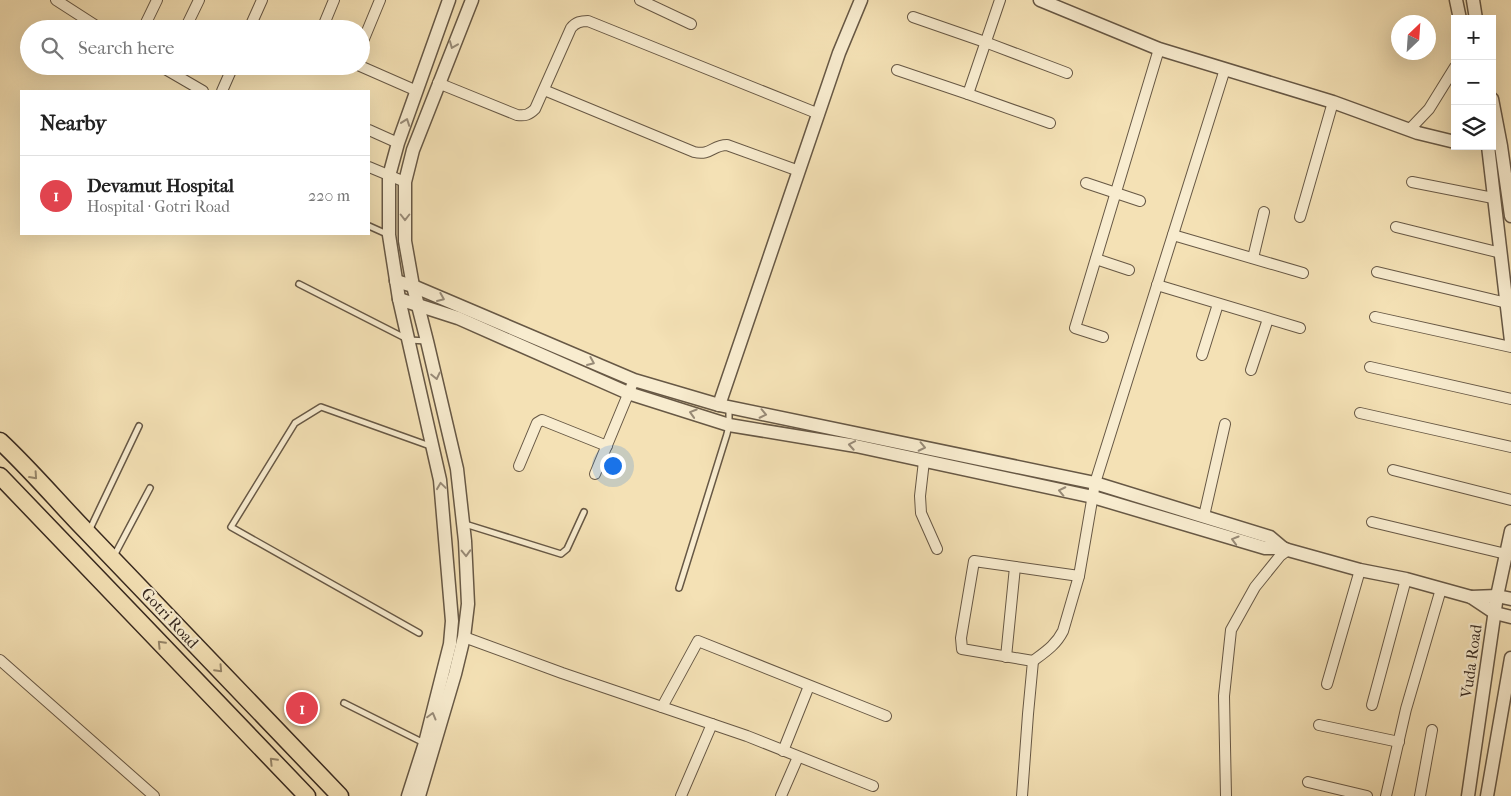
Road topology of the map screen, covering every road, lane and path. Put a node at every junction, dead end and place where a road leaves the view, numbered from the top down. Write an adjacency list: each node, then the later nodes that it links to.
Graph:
1 (56, 0): 18 (street)
2 (158, 0): 19 (street)
3 (199, 0): 20 (street)
4 (262, 0): 21 (street)
5 (334, 0): 22 (street)
6 (380, 0): 23 (street)
7 (449, 0): 38 (street)
8 (472, 0): 34 (street, one-way to 34)
9 (640, 0): 24 (street)
10 (861, 0): 42 (street)
11 (1000, 0): 25 (street)
12 (1040, 0): 26 (street)
13 (1456, 0): 15 (street)
14 (1473, 0): 16 (street)
15 (1459, 15)
16 (1475, 15)
17 (913, 18): 25 (street)
18 (86, 20)
19 (148, 20)
20 (189, 20)
21 (253, 20)
22 (326, 20)
23 (370, 24)
24 (692, 24)
25 (986, 42): 30 (street); 39 (street)
26 (1159, 49): 27 (street); 56 (street)
27 (1225, 69): 40 (street); 65 (street)
28 (370, 70): 38 (street)
29 (897, 70): 39 (street)
30 (1066, 73)
31 (1451, 73): 44 (street)
32 (177, 75): 35 (street)
33 (229, 75): 36 (street)
34 (438, 83): 37 (street); 53 (street)
35 (202, 90)
36 (222, 90)
37 (544, 90): 42 (street); 51 (street)
38 (417, 91): 47 (street, one-way to 38)
39 (968, 94): 43 (street)
40 (1333, 102): 44 (street); 61 (street)
41 (1493, 105): 48 (street)
42 (818, 114): 51 (street)
43 (1050, 123)
44 (1405, 127): 46 (street)
45 (370, 130): 47 (street)
46 (1451, 141)
47 (398, 143): 52 (street)
48 (1497, 146): 60 (street)
49 (1488, 150): 57 (street)
50 (370, 167): 52 (street)
51 (800, 171): 94 (street)
52 (390, 176): 53 (street); 64 (street)
53 (405, 182): 75 (street, one-way to 75)
54 (1086, 182): 56 (street)
55 (1412, 182): 57 (street)
56 (1116, 192): 58 (street); 68 (street)
57 (1493, 198): 66 (street)
58 (1140, 201)
59 (1264, 212): 67 (street)
60 (1511, 216)
61 (1300, 217)
62 (370, 226): 64 (lane)
63 (1396, 227): 66 (street)
64 (389, 235): 72 (street)
65 (1173, 235): 67 (street); 74 (street)
66 (1501, 253): 77 (street)
67 (1252, 258): 71 (street)
68 (1096, 259): 69 (street); 83 (street)
69 (1129, 270)
70 (1377, 272): 77 (street)
71 (1303, 273)
72 (396, 281): 75 (street); 76 (street)
73 (299, 284): 84 (lane)
74 (1157, 285): 78 (street); 108 (street)
75 (413, 286): 79 (street); 91 (street, one-way to 91)
76 (400, 299): 79 (street); 84 (street)
77 (1507, 303): 86 (street)
78 (1218, 304): 81 (street); 88 (street)
79 (418, 306): 85 (street); 92 (street)
80 (1375, 317): 87 (street)
81 (1268, 319): 82 (street); 90 (street)
82 (1300, 328)
83 (1103, 337)
84 (409, 340): 85 (lane); 101 (street)
85 (427, 341): 115 (street, one-way to 115)
86 (1511, 341)
87 (1511, 347)
88 (1202, 355)
89 (1370, 368): 93 (street)
90 (1251, 370)
91 (634, 380): 92 (street); 94 (street)
92 (628, 393): 96 (street, one-way to 92); 100 (street)
93 (1511, 400)
94 (724, 406): 96 (lane); 108 (street, one-way to 108)
95 (1360, 413): 102 (street)
96 (729, 424): 103 (street, one-way to 96); 126 (lane)
97 (1225, 424): 113 (street)
98 (139, 426): 117 (lane)
99 (0, 441): 117 (main road, Gotri Road, one-way to 117)
100 (607, 446): 104 (street); 106 (street)
101 (433, 447): 133 (lane); 151 (street, one-way to 101)
102 (1511, 448)
103 (924, 461): 110 (street, one-way to 103); 118 (street)
104 (519, 466)
105 (1392, 470): 111 (street)
106 (595, 474)
107 (0, 476): 149 (main road, Gotri Road, one-way to 107)
108 (1095, 483): 110 (street); 113 (street)
109 (150, 488): 121 (lane)
110 (1093, 497): 119 (street, one-way to 110); 124 (street)
111 (1511, 500)
112 (584, 512): 115 (lane)
113 (1204, 516): 119 (street)
114 (1372, 522): 120 (street)
115 (464, 524): 134 (street, one-way to 134)
116 (1511, 531): 120 (street, Vuda Road)
117 (88, 533): 121 (main road, Gotri Road)
118 (937, 549)
119 (1292, 551): 123 (street); 164 (street)
120 (1506, 554): 128 (street, Vuda Road)
121 (113, 558): 144 (main road, Gotri Road, one-way to 144)
122 (1015, 567): 124 (street); 135 (street); 135 (street)
123 (1360, 570): 125 (street); 139 (street)
124 (1079, 576): 138 (street)
125 (1406, 579): 127 (street); 142 (street)
126 (679, 588)
127 (1440, 589): 129 (street); 150 (street)
128 (1497, 596): 129 (street); 130 (street); 131 (street, Vuda Road)
129 (1471, 597): 131 (street)
130 (1511, 599)
131 (1495, 613): 132 (street); 168 (street, Vuda Road)
132 (1511, 616)
133 (419, 633)
134 (464, 637): 143 (street); 151 (street)
135 (1006, 656): 138 (street)
136 (1511, 658): 169 (street)
137 (0, 660): 156 (street)
138 (1033, 661): 163 (street)
139 (1327, 684)
140 (809, 686): 143 (street); 145 (street); 152 (street)
141 (344, 703): 151 (lane)
142 (1372, 705)
143 (662, 707): 146 (street)
144 (262, 715): 149 (main road); 158 (main road, Gotri Road)
145 (886, 716)
146 (712, 724): 152 (street); 161 (street)
147 (1319, 725): 150 (street)
148 (1432, 730): 167 (street)
149 (246, 732): 157 (main road, Gotri Road, one-way to 149)
150 (1398, 742): 166 (street)
151 (429, 745): 159 (street); 160 (street)
152 (783, 751): 153 (street)
153 (798, 757): 155 (street); 162 (street)
154 (1308, 782): 165 (street)
155 (873, 786)
156 (149, 794)
157 (307, 796)
158 (340, 796)
159 (408, 796)
160 (419, 796)
161 (681, 796)
162 (781, 796)
163 (1022, 796)
164 (1226, 796)
165 (1367, 796)
166 (1386, 796)
167 (1420, 796)
168 (1468, 796)
169 (1487, 796)

